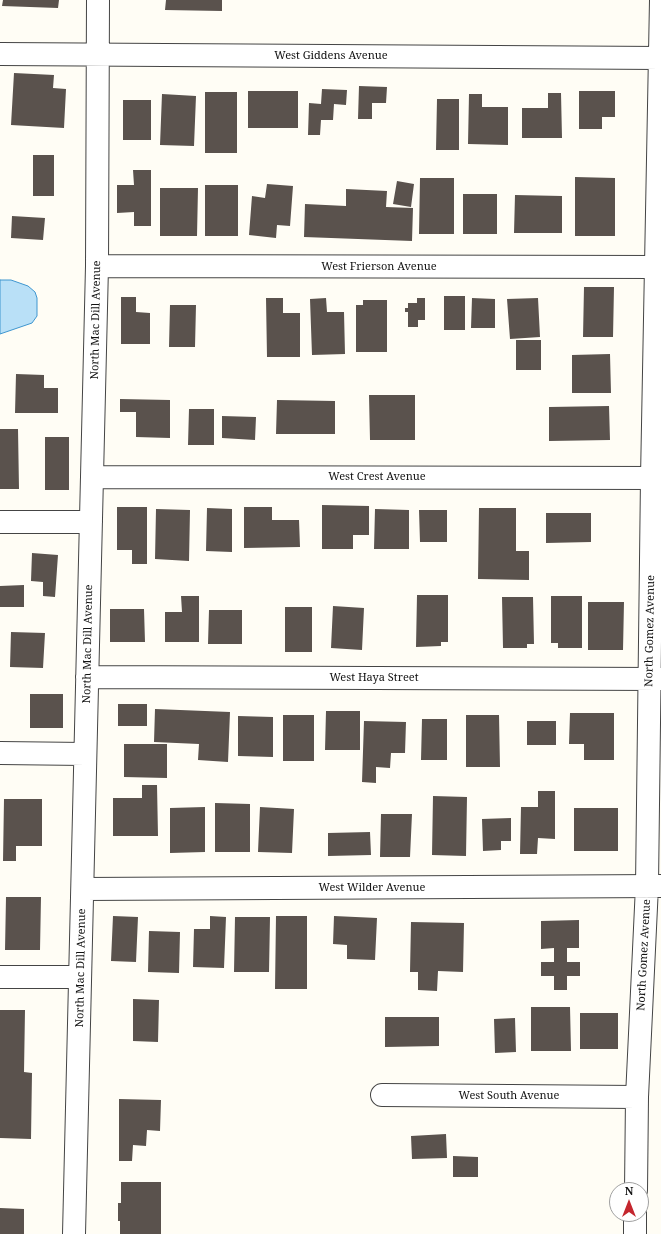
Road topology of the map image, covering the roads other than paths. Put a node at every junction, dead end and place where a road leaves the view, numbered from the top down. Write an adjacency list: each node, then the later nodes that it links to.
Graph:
1 (98, 0): 4 (street, North Mac Dill Avenue)
2 (661, 0): 5 (street, North Gomez Avenue)
3 (0, 54): 4 (street, West Giddens Avenue)
4 (98, 55): 5 (street, West Giddens Avenue); 6 (street, North Mac Dill Avenue)
5 (661, 58): 7 (street, North Gomez Avenue)
6 (97, 266): 7 (street, West Frierson Avenue); 8 (street, North Mac Dill Avenue)
7 (659, 267): 9 (street, North Gomez Avenue)
8 (92, 477): 9 (street, West Crest Avenue); 11 (street, North Mac Dill Avenue)
9 (657, 478): 13 (street, North Gomez Avenue)
10 (0, 522): 11 (street)
11 (91, 522): 12 (street, North Mac Dill Avenue)
12 (87, 676): 13 (street, West Haya Street); 15 (street, North Mac Dill Avenue)
13 (655, 679): 16 (street, North Gomez Avenue)
14 (0, 753): 15 (street)
15 (85, 754): 17 (street, North Mac Dill Avenue)
16 (654, 886): 17 (street, West Wilder Avenue); 21 (street, North Gomez Avenue)
17 (82, 889): 19 (street, North Mac Dill Avenue)
18 (0, 977): 19 (street)
19 (80, 977): 24 (street, North Mac Dill Avenue)
20 (382, 1095): 21 (street, West South Avenue)
21 (637, 1097): 22 (street, North Gomez Avenue)
22 (636, 1182)
23 (635, 1222): 25 (street)
24 (74, 1234)
25 (635, 1234)

